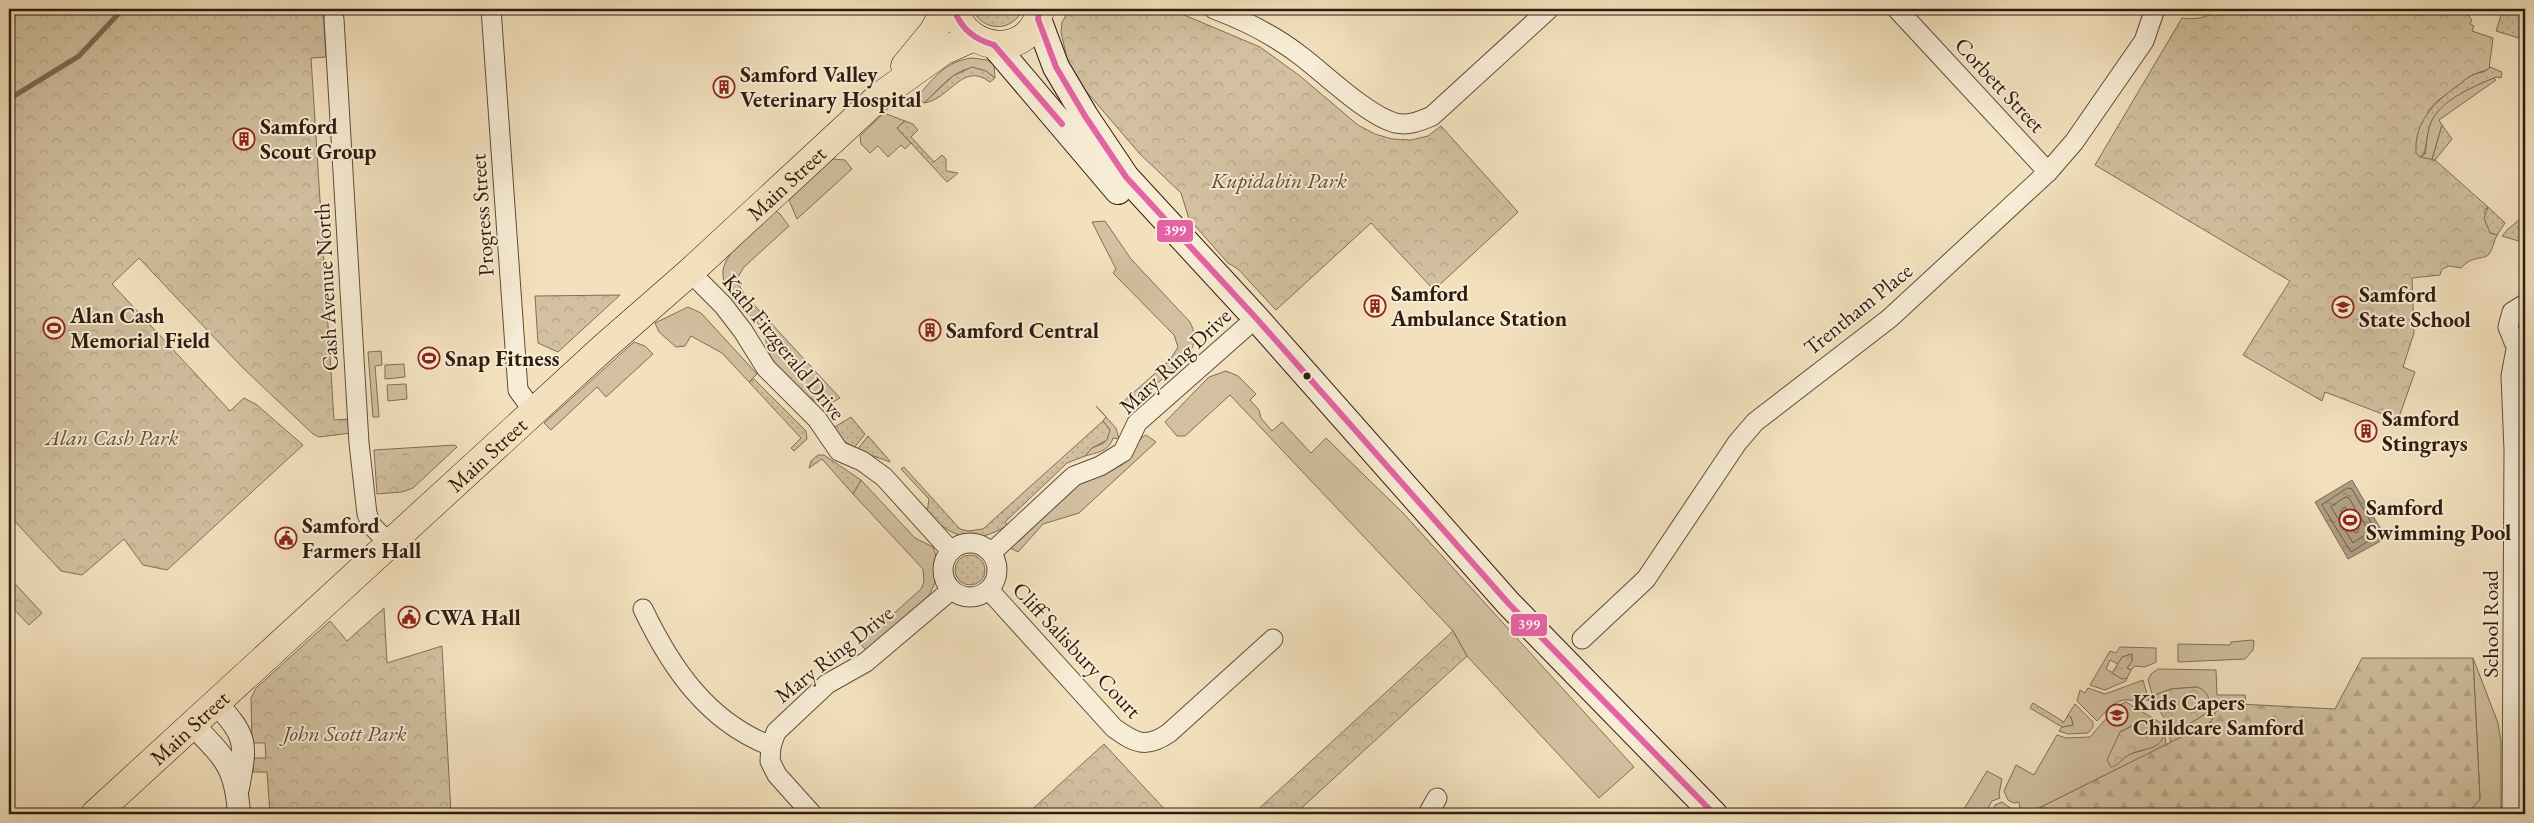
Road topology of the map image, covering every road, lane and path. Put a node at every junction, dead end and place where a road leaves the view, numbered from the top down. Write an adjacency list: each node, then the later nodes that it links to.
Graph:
1 (492, 9): 19 (street, Progress Street)
2 (946, 9): 12 (main road, Main Street)
3 (954, 9): 10 (main road)
4 (1549, 9): 7 (street)
5 (1897, 9): 14 (street, Corbett Street)
6 (2155, 9): 14 (street, Trentham Place)
7 (1222, 10)
8 (1041, 12): 10 (main road, Main Street); 11 (main road)
9 (334, 19): 20 (street, Cash Avenue North)
10 (983, 41): 12 (main road, Main Street); 13 (main road)
11 (1061, 75): 13 (main road); 17 (main road)
12 (880, 96): 15 (main road, Main Street)
13 (1048, 109): 17 (main road)
14 (2048, 172): 26 (street, Trentham Place)
15 (690, 272): 19 (main road, Main Street); 21 (street, Kath Fitzgerald Drive)
16 (2525, 304): 18 (street)
17 (1250, 324): 22 (street, Mary Ring Drive); 35 (main road)
18 (2521, 346): 36 (street, School Road)
19 (534, 412): 20 (main road, Main Street)
20 (390, 544): 28 (main road, Main Street)
21 (951, 551): 22 (street); 23 (street)
22 (991, 552): 24 (street)
23 (951, 590): 24 (street); 30 (street, Mary Ring Drive)
24 (989, 590): 27 (street, Cliff Salisbury Court)
25 (643, 609): 30 (street)
26 (1582, 639)
27 (1273, 640)
28 (216, 704): 29 (main road, Main Street); 31 (street)
29 (193, 725): 31 (street); 32 (main road, Main Street)
30 (771, 746): 34 (street)
31 (238, 792): 33 (street)
32 (95, 814)
33 (239, 814)
34 (812, 814)
35 (1714, 814)
36 (2512, 814)

